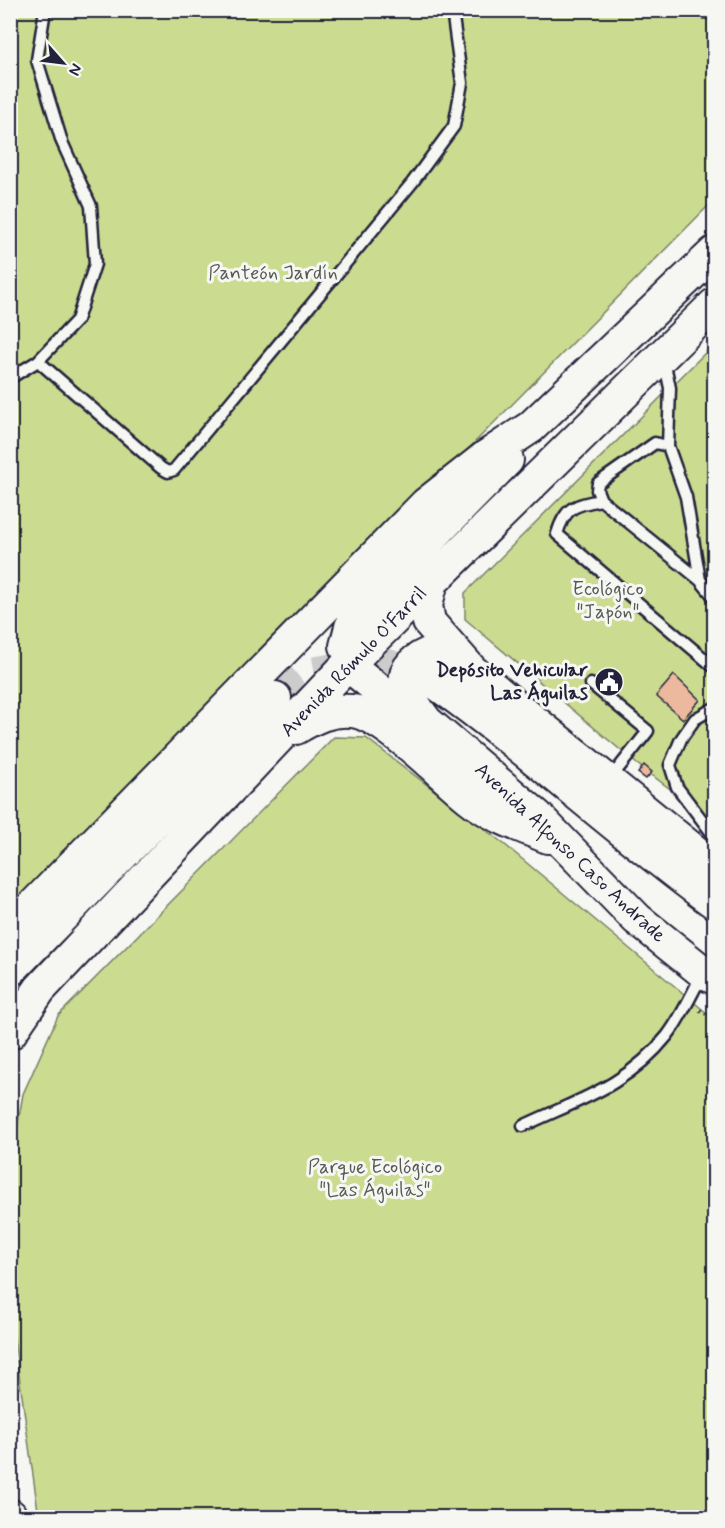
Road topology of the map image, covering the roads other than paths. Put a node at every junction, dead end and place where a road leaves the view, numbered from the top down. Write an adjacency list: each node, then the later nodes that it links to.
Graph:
1 (45, 10): 9 (lane)
2 (452, 10): 9 (lane)
3 (684, 10): 4 (lane)
4 (714, 13)
5 (714, 253): 7 (main road)
6 (714, 305): 8 (main road, Avenida Rómulo O'Farril)
7 (639, 326): 8 (main road); 11 (main road)
8 (663, 357): 12 (lane); 15 (main road, Avenida Rómulo O'Farril)
9 (38, 361): 10 (lane)
10 (11, 377)
11 (531, 427): 17 (main road); 31 (main road)
12 (668, 446): 13 (lane); 14 (lane)
13 (601, 500): 14 (lane); 18 (lane)
14 (700, 580): 16 (lane)
15 (432, 581): 17 (main road, Avenida Rómulo O'Farril); 19 (main road)
16 (714, 597)
17 (352, 660): 24 (main road); 25 (main road, Avenida Rómulo O'Farril)
18 (714, 667)
19 (472, 671): 24 (main road); 26 (main road)
20 (436, 683): 30 (main road, Avenida Alfonso Caso Andrade)
21 (591, 684): 26 (lane)
22 (276, 698): 32 (main road)
23 (714, 708): 27 (lane)
24 (429, 724): 28 (main road, Avenida Alfonso Caso Andrade)
25 (285, 734): 28 (main road); 34 (main road, Avenida Rómulo O'Farril)
26 (608, 781): 29 (main road)
27 (714, 836)
28 (558, 840): 33 (main road, Avenida Alfonso Caso Andrade)
29 (714, 867)
30 (714, 902)
31 (10, 935)
32 (10, 970)
33 (711, 978): 35 (lane)
34 (10, 1033)
35 (523, 1126)

